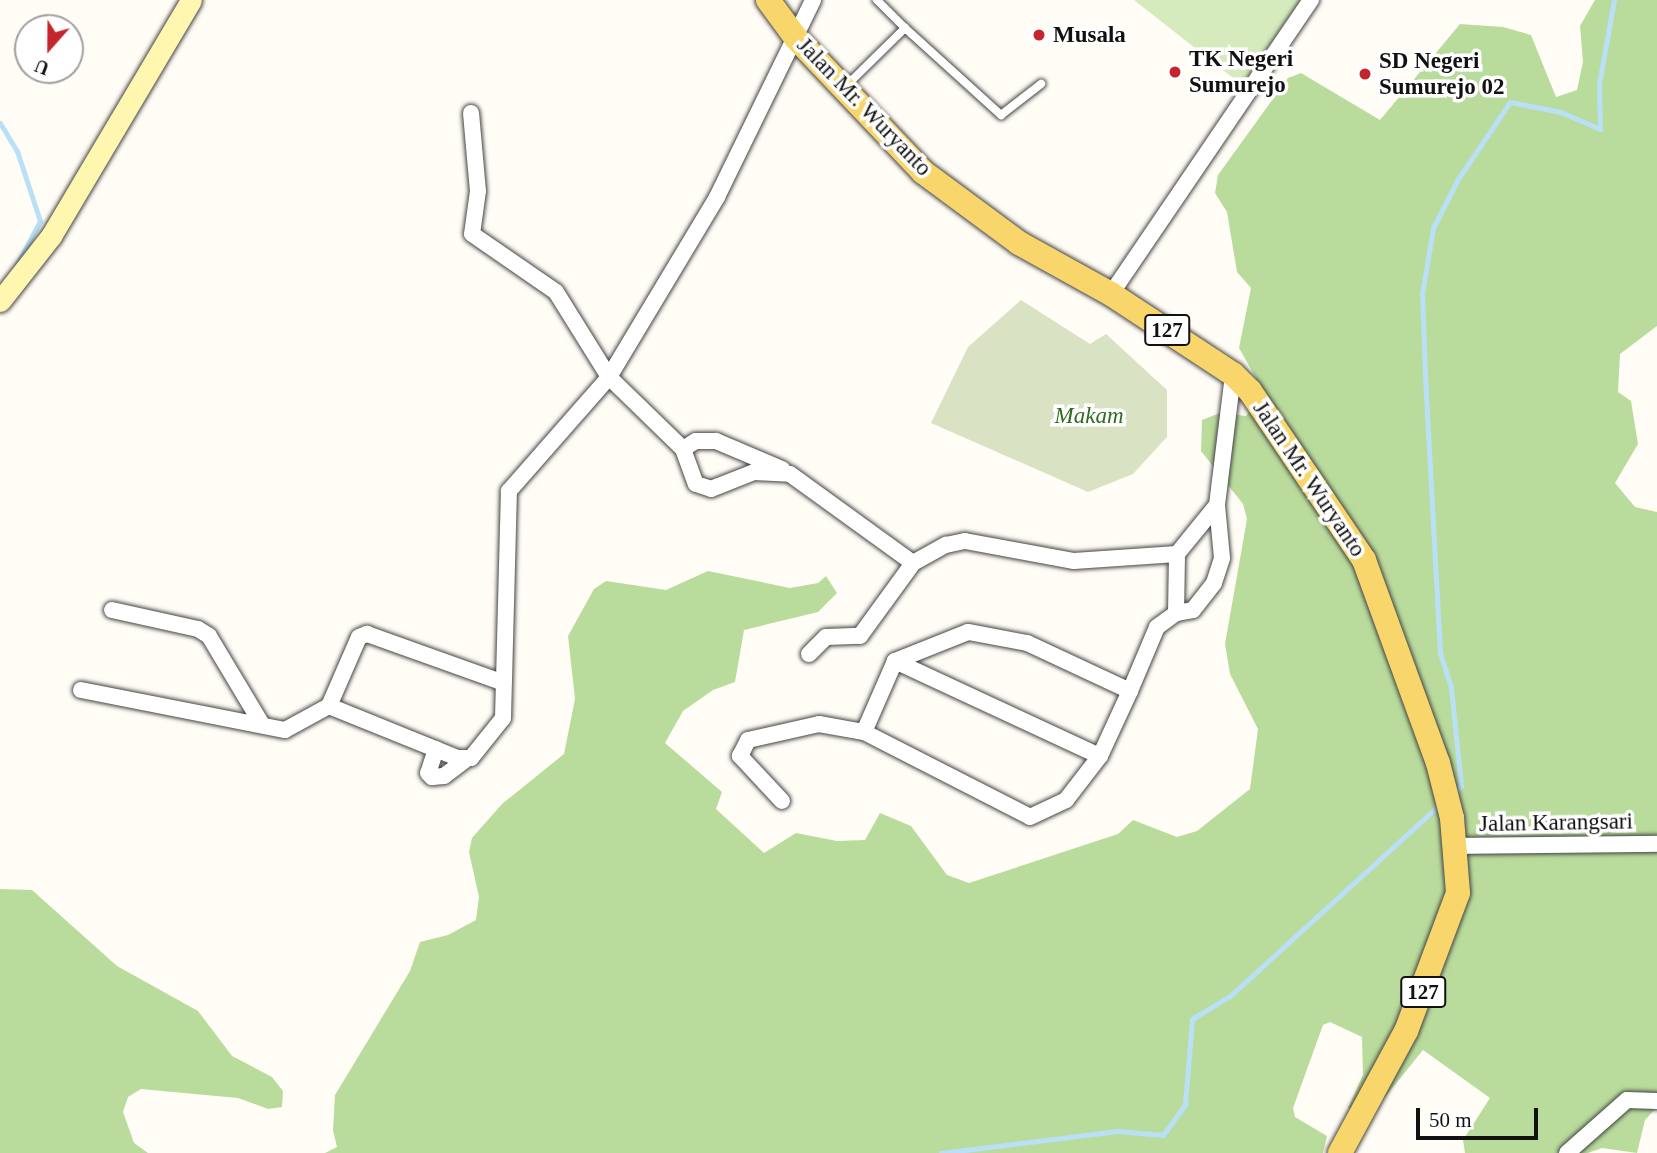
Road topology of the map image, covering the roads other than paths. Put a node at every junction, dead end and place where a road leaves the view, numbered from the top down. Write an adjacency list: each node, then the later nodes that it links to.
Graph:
1 (191, 0): 12 (main road)
2 (768, 0): 7 (main road, Jalan Mr. Wuryanto / 127)
3 (813, 0): 7 (street)
4 (877, 0): 6 (lane)
5 (1311, 0): 11 (street)
6 (905, 28): 8 (lane); 9 (lane)
7 (796, 38): 9 (main road, Jalan Mr. Wuryanto / 127); 14 (street)
8 (1041, 84)
9 (844, 88): 11 (main road, Jalan Mr. Wuryanto / 127)
10 (471, 113): 14 (street)
11 (1111, 295): 13 (main road, Jalan Mr. Wuryanto / 127)
12 (0, 301)
13 (1233, 374): 17 (street); 35 (main road, Jalan Mr. Wuryanto / 127)
14 (609, 377): 15 (street); 24 (street)
15 (683, 449): 16 (street); 16 (street)
16 (790, 474): 19 (street)
17 (1217, 505): 18 (street); 21 (street)
18 (1178, 554): 19 (street); 21 (street)
19 (913, 564): 22 (street)
20 (112, 610): 28 (street)
21 (1176, 613): 26 (street)
22 (809, 654)
23 (895, 661): 26 (street); 29 (street); 31 (street)
24 (504, 683): 27 (street); 32 (street)
25 (81, 690): 28 (street)
26 (1130, 691): 31 (street)
27 (328, 706): 28 (street); 30 (street)
28 (261, 723)
29 (864, 732): 31 (street); 33 (street)
30 (436, 749): 32 (street); 32 (street)
31 (1100, 756)
32 (466, 760)
33 (782, 801)
34 (1657, 844): 35 (street, Jalan Karangsari)
35 (1455, 846): 37 (main road, Jalan Mr. Wuryanto / 127)
36 (1657, 1101): 38 (street)
37 (1340, 1153)
38 (1567, 1153)

